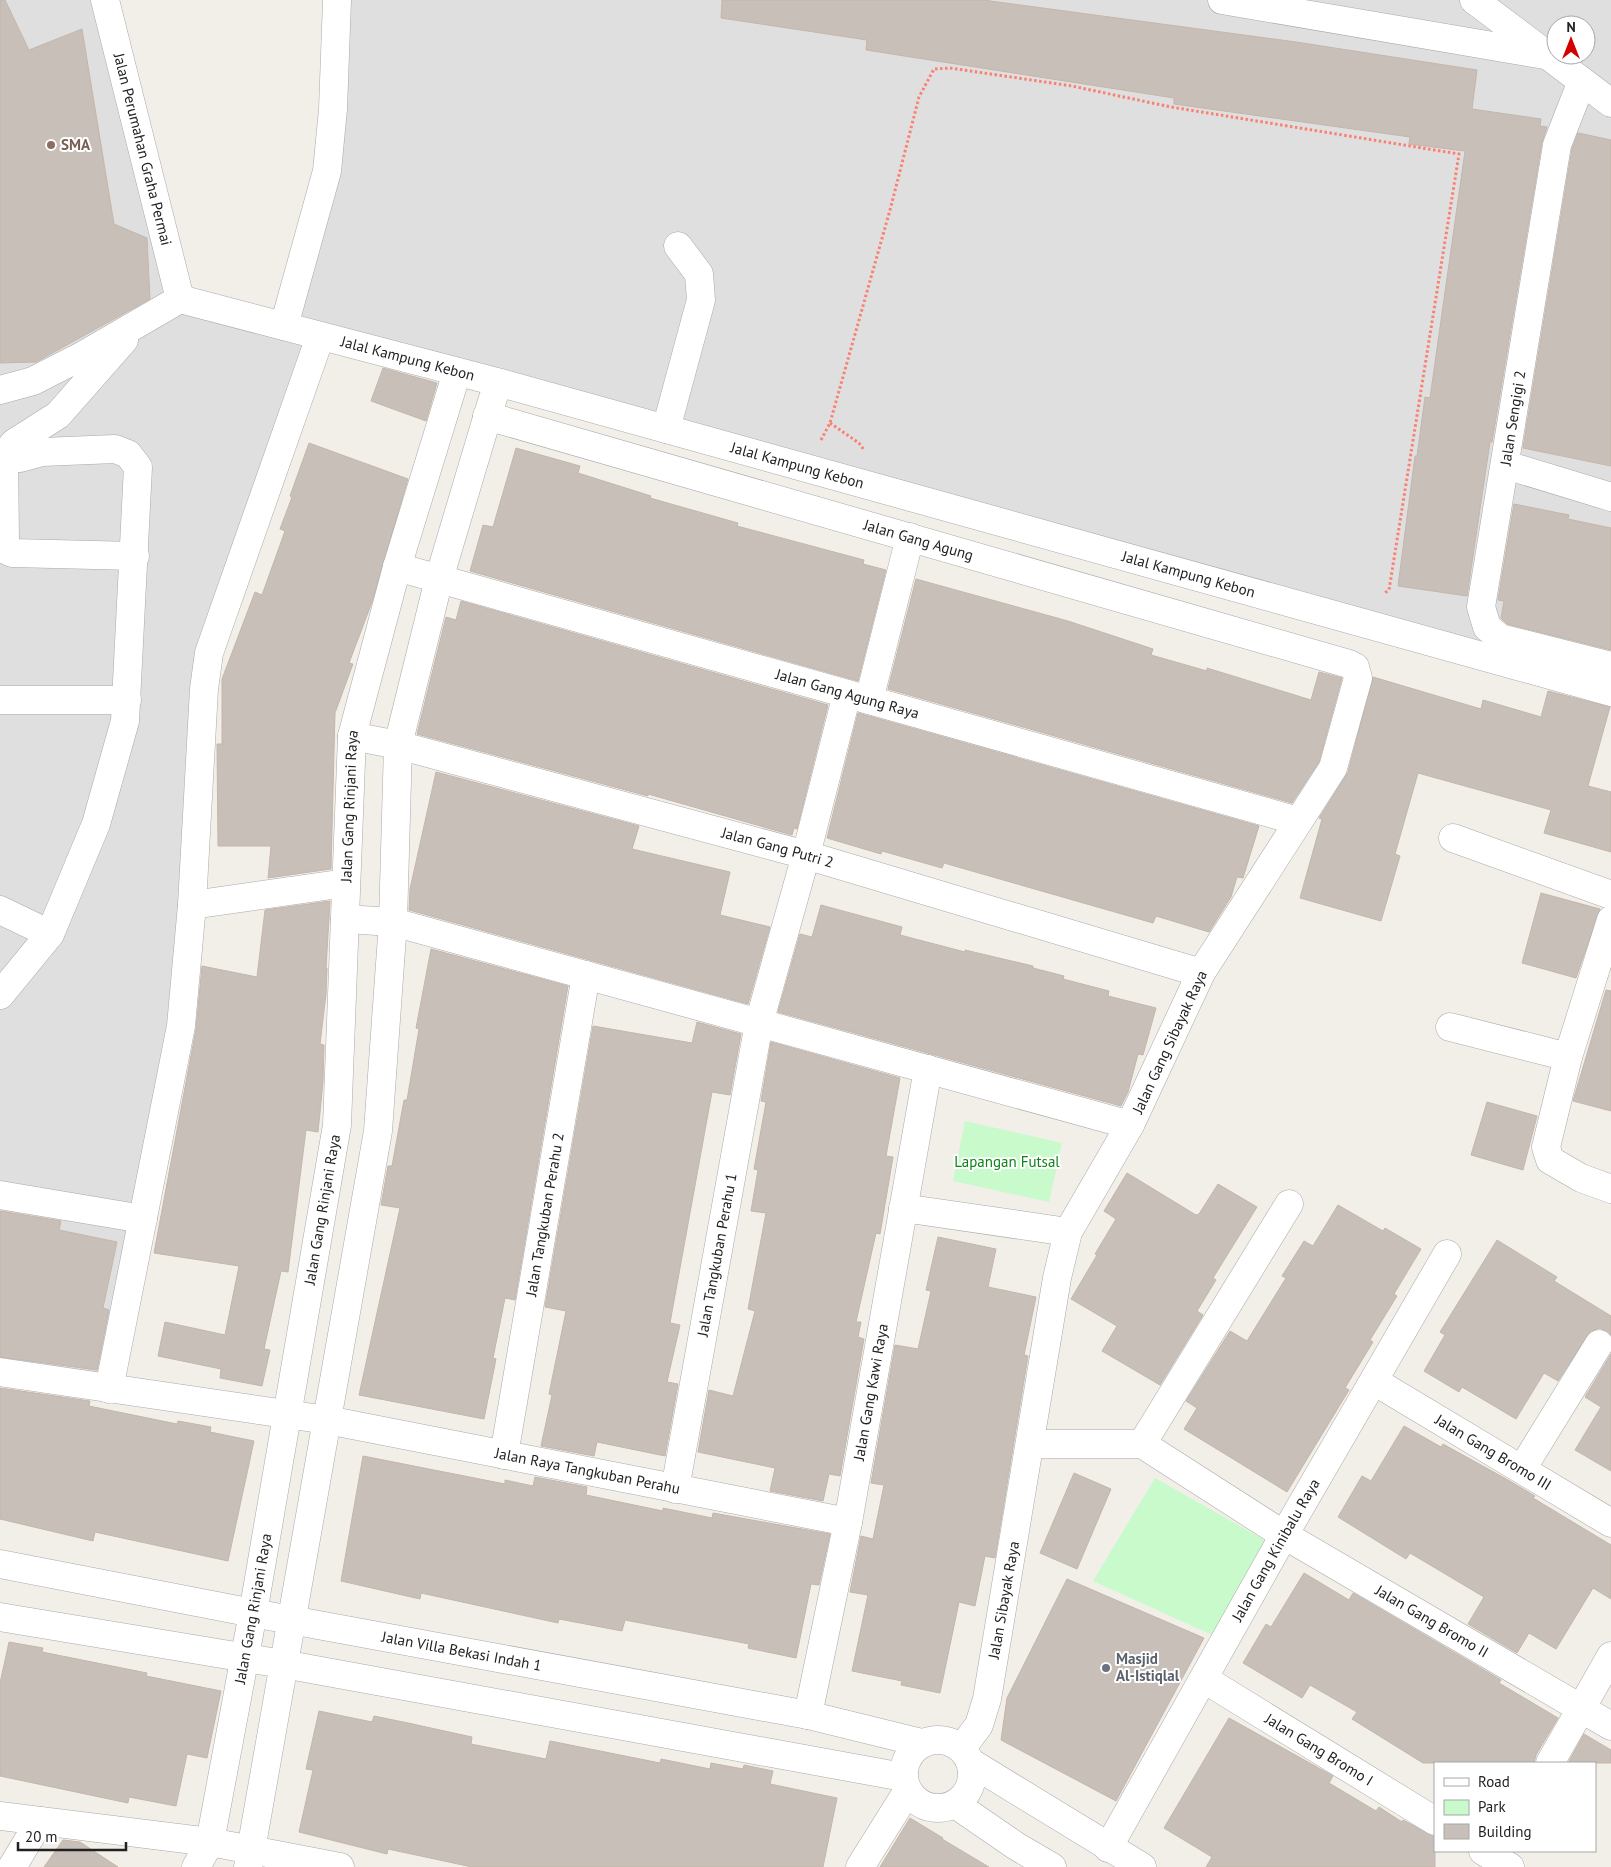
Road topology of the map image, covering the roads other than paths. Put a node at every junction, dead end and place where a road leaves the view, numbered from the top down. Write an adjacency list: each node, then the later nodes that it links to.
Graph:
1 (105, 0): 9 (street, Jalan Perumahan Graha Permai)
2 (337, 0): 11 (street)
3 (1222, 0): 5 (street)
4 (1474, 0): 5 (street)
5 (1545, 55): 6 (street)
6 (1582, 81): 7 (street); 19 (street, Jalan Sengigi 2)
7 (1611, 103)
8 (678, 246): 17 (street)
9 (180, 298): 10 (street); 11 (street, Jalal Kampung Kebon)
10 (140, 322): 15 (street); 18 (street)
11 (284, 326): 12 (street, Jalal Kampung Kebon)
12 (320, 336): 13 (street, Jalal Kampung Kebon); 38 (street)
13 (457, 372): 14 (street, Jalal Kampung Kebon); 23 (street, Jalan Gang Rinjani Raya)
14 (497, 382): 16 (street); 17 (street, Jalal Kampung Kebon)
15 (0, 390)
16 (487, 416): 21 (street, Jalan Gang Agung); 24 (street)
17 (666, 429): 27 (street, Jalal Kampung Kebon)
18 (2, 456): 22 (street); 22 (street)
19 (1506, 465): 20 (street); 26 (street, Jalan Sengigi 2)
20 (1611, 497)
21 (910, 537): 25 (street, Jalan Gang Agung); 28 (street, Jalan Tangkuban Perahu 1)
22 (135, 556): 30 (street)
23 (397, 567): 24 (street, Jalan Gang Agung Raya); 31 (street, Jalan Gang Rinjani Raya)
24 (439, 579): 28 (street, Jalan Gang Agung Raya); 32 (street)
25 (1349, 664): 33 (street, Jalan Gang Sibayak Raya)
26 (1611, 666)
27 (1611, 692)
28 (858, 697): 33 (street, Jalan Gang Agung Raya); 35 (street, Jalan Tangkuban Perahu 1)
29 (0, 700): 30 (street)
30 (127, 700): 43 (street)
31 (352, 736): 32 (street, Jalan Gang Putri 2); 36 (street, Jalan Gang Rinjani Raya)
32 (398, 745): 35 (street, Jalan Gang Putri 2); 42 (street)
33 (1298, 822): 44 (street, Jalan Gang Sibayak Raya)
34 (1453, 838): 37 (street)
35 (806, 855): 44 (street, Jalan Gang Putri 2); 47 (street, Jalan Tangkuban Perahu 1)
36 (346, 883): 38 (street); 40 (street, Jalan Gang Rinjani Raya)
37 (1611, 895)
38 (192, 905): 58 (street)
39 (0, 910): 43 (street)
40 (345, 919): 42 (street); 51 (street, Jalan Gang Rinjani Raya)
41 (1611, 920): 49 (street)
42 (393, 922): 45 (street); 53 (street)
43 (50, 934): 46 (street)
44 (1201, 973): 52 (street, Jalan Gang Sibayak Raya)
45 (586, 975): 47 (street); 69 (street, Jalan Tangkuban Perahu 2)
46 (0, 995)
47 (759, 1023): 50 (street); 71 (street, Jalan Tangkuban Perahu 1)
48 (1450, 1027): 49 (street)
49 (1568, 1057): 54 (street)
50 (928, 1069): 52 (street); 57 (street, Jalan Gang Kawi Raya)
51 (337, 1125): 53 (street); 65 (street, Jalan Gang Rinjani Raya)
52 (1130, 1125): 59 (street, Jalan Gang Sibayak Raya)
53 (378, 1131): 66 (street)
54 (1611, 1188)
55 (0, 1195): 58 (street)
56 (1289, 1204): 68 (street)
57 (903, 1208): 59 (street); 72 (street, Jalan Gang Kawi Raya)
58 (143, 1219): 64 (street)
59 (1068, 1232): 67 (street, Jalan Gang Sibayak Raya)
60 (1447, 1254): 63 (street, Jalan Gang Kinibalu Raya)
61 (1599, 1344): 70 (street)
62 (0, 1372): 64 (street, Jalan Raya Tangkuban Perahu)
63 (1374, 1381): 70 (street, Jalan Gang Bromo III); 74 (street, Jalan Gang Kinibalu Raya)
64 (109, 1390): 65 (street, Jalan Raya Tangkuban Perahu)
65 (287, 1414): 66 (street, Jalan Raya Tangkuban Perahu); 76 (street, Jalan Gang Rinjani Raya)
66 (327, 1420): 69 (street, Jalan Raya Tangkuban Perahu); 78 (street)
67 (1030, 1444): 68 (street); 87 (street, Jalan Sibayak Raya)
68 (1142, 1444): 74 (street, Jalan Gang Bromo II)
69 (504, 1455): 71 (street, Jalan Raya Tangkuban Perahu)
70 (1522, 1469): 73 (street, Jalan Gang Bromo III)
71 (675, 1489): 72 (street, Jalan Raya Tangkuban Perahu)
72 (848, 1522): 84 (street, Jalan Gang Kawi Raya)
73 (1611, 1523)
74 (1284, 1536): 82 (street, Jalan Gang Kinibalu Raya); 83 (street, Jalan Gang Bromo II)
75 (0, 1564): 76 (street, Jalan Villa Bekasi Indah 1)
76 (253, 1613): 78 (street, Jalan Villa Bekasi Indah 1); 80 (street, Jalan Gang Rinjani Raya)
77 (0, 1617): 80 (street)
78 (293, 1620): 81 (street); 84 (street, Jalan Villa Bekasi Indah 1)
79 (1611, 1656): 83 (street)
80 (244, 1658): 81 (street); 94 (street, Jalan Gang Rinjani Raya)
81 (283, 1664): 89 (street); 96 (street)
82 (1204, 1679): 92 (street, Jalan Gang Bromo I); 95 (street, Jalan Gang Kinibalu Raya)
83 (1581, 1709): 85 (street, Jalan Gang Bromo II); 88 (street)
84 (808, 1715): 86 (street, Jalan Villa Bekasi Indah 1)
85 (1611, 1726)
86 (922, 1743): 87 (street); 89 (street)
87 (966, 1755): 90 (street); 95 (street)
88 (1551, 1762)
89 (905, 1785): 90 (street); 100 (street)
90 (955, 1804): 101 (street)
91 (0, 1816): 93 (street)
92 (1434, 1820)
93 (40, 1821): 94 (street); 97 (street)
94 (210, 1842): 96 (street); 98 (street, Jalan Gang Rinjani Raya)
95 (1108, 1848): 102 (street)
96 (249, 1858): 99 (street)
97 (12, 1867)
98 (196, 1867)
99 (340, 1867)
100 (860, 1867)
101 (1052, 1867)
102 (1142, 1867)

